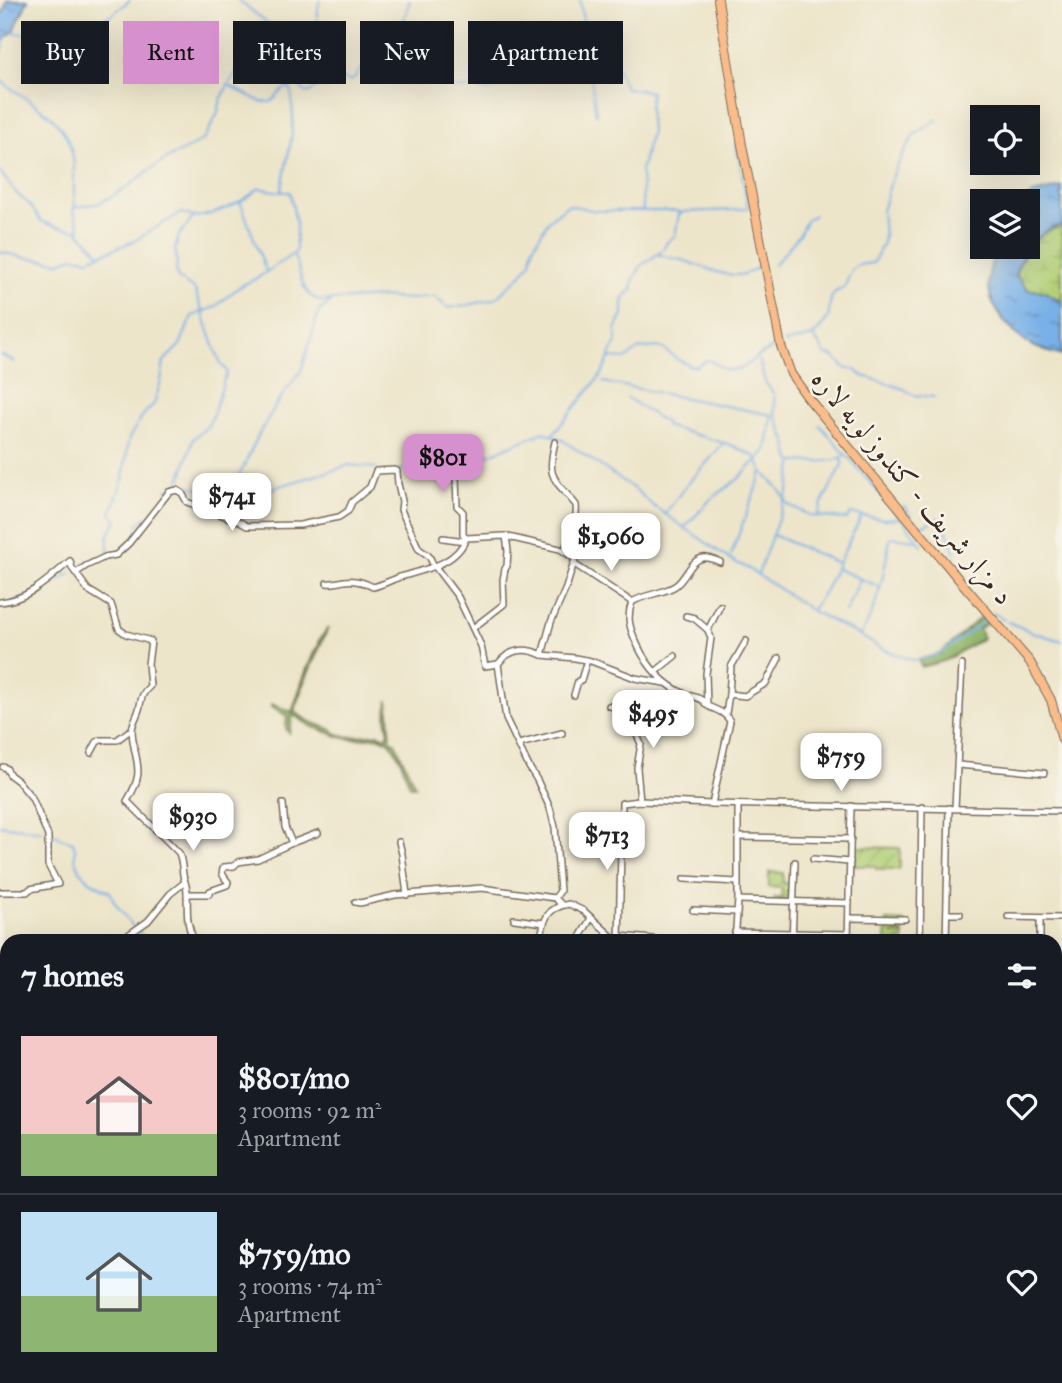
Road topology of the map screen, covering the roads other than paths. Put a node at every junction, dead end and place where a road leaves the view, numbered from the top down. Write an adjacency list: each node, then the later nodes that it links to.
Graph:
1 (718, 0): 37 (main road, د مزار شریف - کندوز لویه لاره)
2 (555, 442): 7 (street)
3 (476, 463): 6 (street)
4 (506, 536): 6 (street); 7 (street); 17 (street)
5 (443, 538): 6 (street)
6 (465, 539): 10 (street)
7 (564, 551): 9 (street)
8 (720, 562): 14 (street)
9 (574, 564): 14 (street); 20 (street)
10 (435, 566): 11 (street); 12 (street); 17 (street)
11 (76, 573): 13 (street); 33 (street)
12 (327, 583)
13 (0, 602)
14 (632, 602): 26 (street)
15 (720, 606): 18 (street)
16 (686, 616): 18 (street)
17 (473, 628): 24 (street)
18 (708, 630): 30 (street)
19 (746, 641): 28 (street)
20 (542, 655): 23 (street); 24 (street)
21 (675, 656): 26 (street)
22 (779, 658): 28 (street)
23 (587, 660): 27 (street); 29 (street)
24 (498, 664): 38 (street)
25 (962, 665): 40 (street)
26 (655, 672): 27 (street)
27 (665, 683): 30 (street)
28 (729, 694): 32 (street)
29 (574, 695)
30 (707, 705): 32 (street)
31 (609, 706): 43 (street)
32 (726, 714): 45 (street)
33 (132, 731): 36 (street); 60 (street)
34 (96, 733): 36 (street)
35 (562, 733): 38 (street)
36 (101, 740): 39 (street)
37 (1062, 740)
38 (519, 744): 65 (street)
39 (91, 754)
40 (958, 765): 42 (street); 49 (street)
41 (3, 767): 62 (street)
42 (1044, 773)
43 (640, 801): 45 (street); 90 (street)
44 (283, 804): 55 (street)
45 (712, 804): 46 (street)
46 (738, 805): 47 (street); 52 (street)
47 (851, 806): 48 (street); 53 (street)
48 (922, 807): 49 (street); 93 (street)
49 (952, 808): 50 (street); 73 (street)
50 (1062, 811)
51 (318, 833): 55 (street)
52 (738, 838): 53 (street); 61 (street)
53 (850, 839): 58 (street)
54 (399, 842): 64 (street)
55 (292, 844): 63 (street)
56 (813, 859): 58 (street)
57 (794, 862): 67 (street)
58 (850, 863): 69 (street)
59 (684, 879): 61 (street)
60 (185, 881): 63 (street); 85 (street)
61 (737, 882): 66 (street)
62 (0, 892)
63 (187, 894): 86 (street)
64 (407, 895): 65 (street); 68 (street)
65 (555, 898): 70 (street)
66 (738, 900): 67 (street); 72 (street)
67 (793, 901): 69 (street); 84 (street)
68 (355, 902)
69 (849, 903): 77 (street)
70 (558, 907): 76 (street); 82 (street)
71 (694, 910): 72 (street)
72 (736, 912): 83 (street)
73 (947, 914): 74 (street); 94 (street)
74 (960, 914)
75 (1008, 916): 78 (street)
76 (591, 918): 88 (street); 89 (street)
77 (849, 918): 81 (street); 92 (street)
78 (1040, 918): 79 (street); 95 (street)
79 (1062, 918)
80 (514, 919): 82 (street)
81 (905, 919)
82 (544, 923): 87 (street)
83 (735, 932): 84 (street)
84 (792, 933): 91 (street)
85 (129, 934)
86 (191, 934)
87 (542, 934)
88 (582, 934)
89 (611, 934)
90 (619, 934)
91 (803, 934)
92 (848, 934)
93 (920, 934)
94 (946, 934)
95 (1040, 934)

